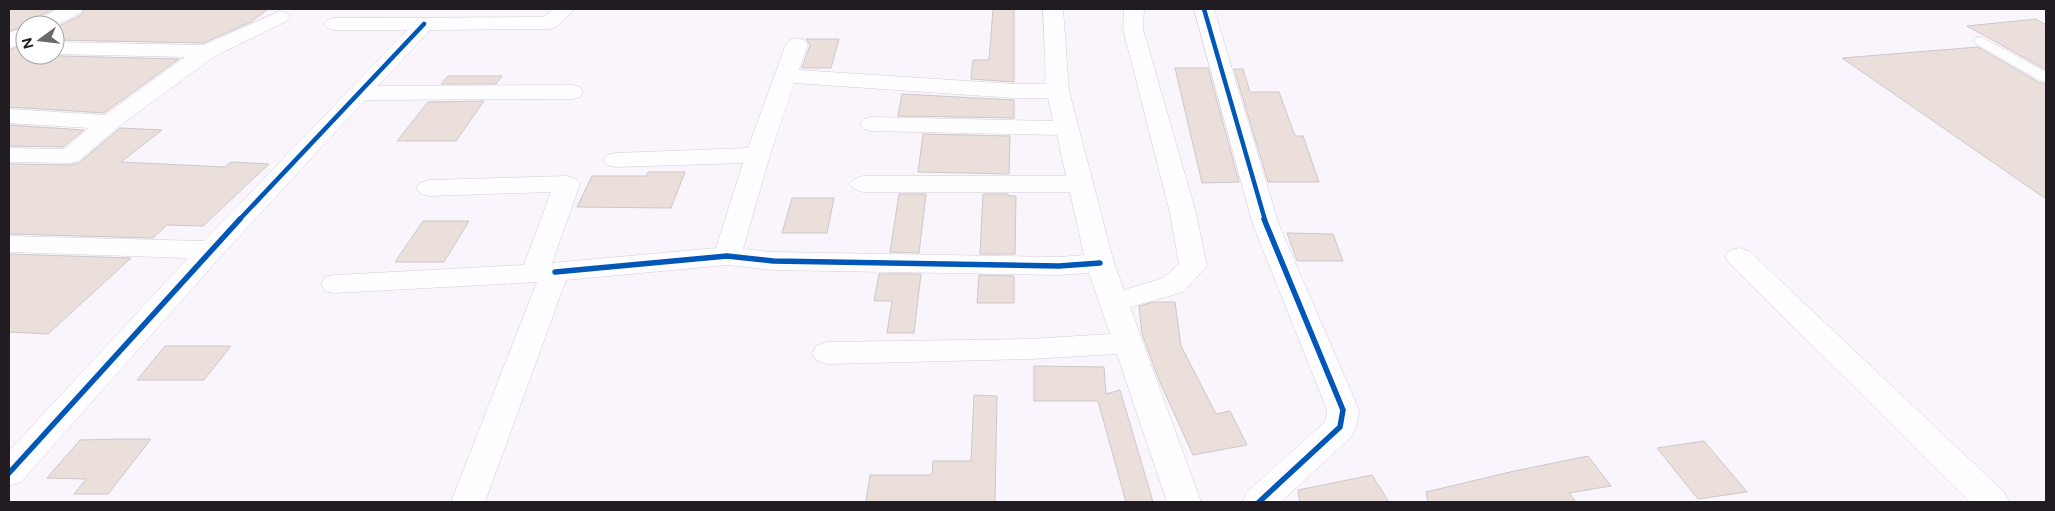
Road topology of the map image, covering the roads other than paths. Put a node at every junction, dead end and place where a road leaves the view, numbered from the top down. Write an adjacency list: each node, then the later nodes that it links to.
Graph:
1 (73, 9): 6 (street)
2 (565, 9): 9 (street)
3 (1052, 9): 16 (street)
4 (1134, 9): 36 (street)
5 (1204, 9): 42 (street)
6 (61, 15)
7 (280, 17): 13 (street)
8 (334, 24): 9 (street)
9 (424, 24): 18 (street)
10 (1981, 41): 15 (lane)
11 (797, 44): 14 (street)
12 (65, 48): 13 (street)
13 (207, 51): 20 (street)
14 (786, 76): 16 (street); 23 (street)
15 (2046, 78)
16 (1058, 91): 22 (street)
17 (572, 92): 18 (street)
18 (358, 93): 30 (street)
19 (9, 116): 20 (street)
20 (110, 122): 24 (street)
21 (872, 124): 22 (street)
22 (1067, 128): 27 (street)
23 (758, 154): 25 (street); 31 (street)
24 (9, 155)
25 (616, 160)
26 (863, 184): 27 (street)
27 (1081, 184): 33 (street)
28 (429, 188): 34 (street)
29 (9, 244): 30 (street)
30 (211, 250): 39 (street)
31 (727, 256): 33 (street); 34 (street)
32 (1739, 257): 43 (street)
33 (1100, 263): 36 (street)
34 (545, 272): 35 (street); 40 (street)
35 (336, 284)
36 (1114, 302): 37 (street)
37 (1128, 343): 38 (street); 41 (street)
38 (827, 353)
39 (9, 473)
40 (468, 502)
41 (1184, 502)
42 (1260, 502)
43 (1992, 502)

